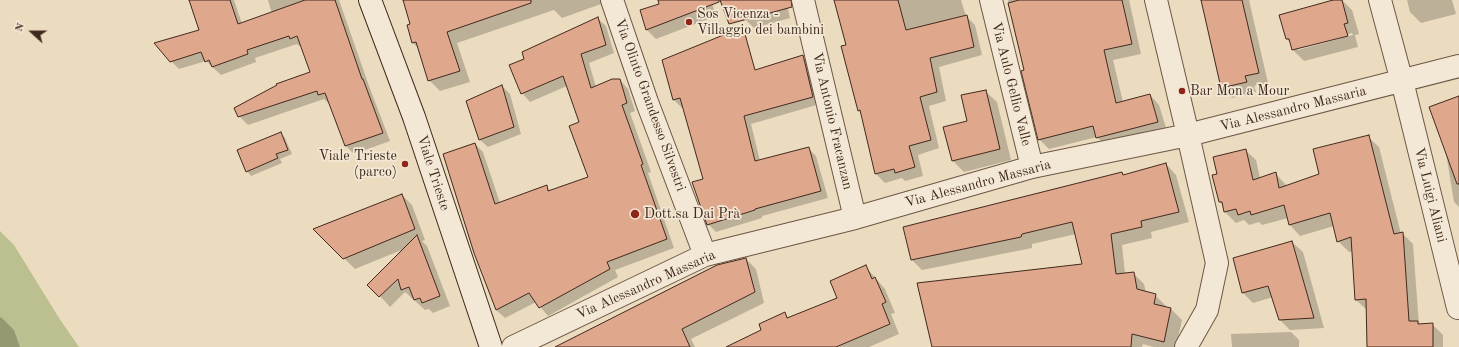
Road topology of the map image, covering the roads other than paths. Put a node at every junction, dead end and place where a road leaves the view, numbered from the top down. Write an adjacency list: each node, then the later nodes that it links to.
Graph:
1 (370, 0): 14 (street, Viale Trieste)
2 (612, 0): 12 (street, Via Olinto Grandesso Silvestri)
3 (804, 0): 11 (street, Via Antonio Fracanzan)
4 (991, 0): 10 (street, Via Aulo Gellio Valle)
5 (1156, 0): 9 (street)
6 (1380, 0): 8 (street, Via Luigi Aliani)
7 (1459, 66): 8 (street, Via Alessandro Massaria)
8 (1402, 82): 9 (street, Via Alessandro Massaria); 13 (street, Via Luigi Aliani)
9 (1188, 135): 10 (street, Via Alessandro Massaria); 16 (street)
10 (1032, 167): 11 (street, Via Alessandro Massaria)
11 (855, 218): 12 (street, Via Alessandro Massaria)
12 (705, 255): 15 (street, Via Alessandro Massaria)
13 (1458, 308)
14 (491, 347)
15 (513, 347)
16 (1186, 347)

